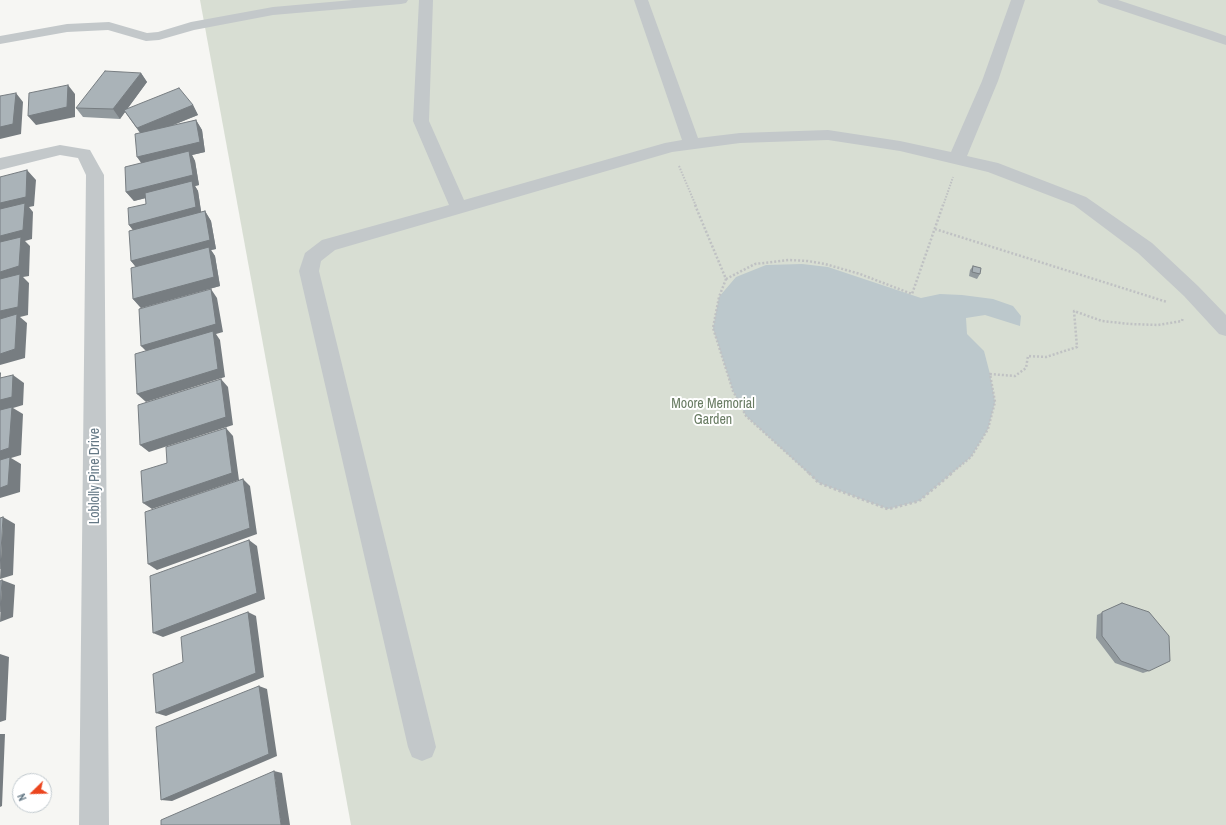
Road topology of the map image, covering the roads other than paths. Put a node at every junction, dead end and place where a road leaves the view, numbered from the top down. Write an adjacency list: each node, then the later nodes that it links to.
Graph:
1 (401, 0): 6 (street)
2 (426, 0): 11 (street)
3 (641, 0): 8 (street)
4 (1018, 0): 9 (street)
5 (1104, 0): 7 (street)
6 (0, 40)
7 (1226, 41)
8 (692, 144): 9 (street); 11 (street)
9 (957, 159): 12 (street)
10 (0, 164): 14 (street, Loblolly Pine Drive)
11 (459, 208): 13 (street)
12 (1226, 328)
13 (422, 747)
14 (94, 825)

